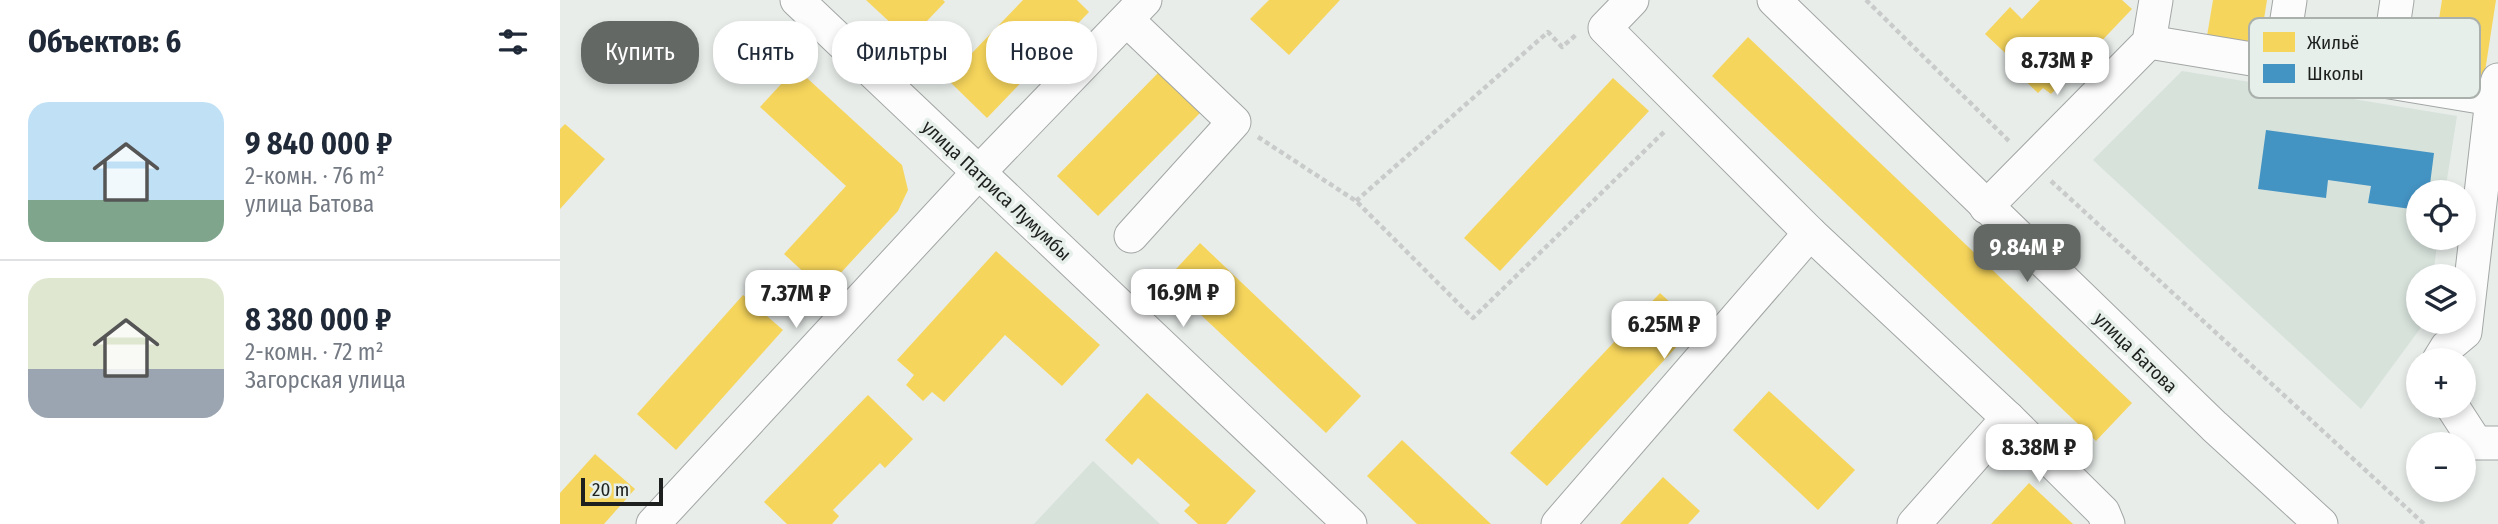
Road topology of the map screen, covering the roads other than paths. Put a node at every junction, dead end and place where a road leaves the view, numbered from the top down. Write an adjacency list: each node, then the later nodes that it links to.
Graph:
1 (797, 0): 13 (street, улица Патриса Лумумбы)
2 (1632, 0): 15 (street)
3 (1774, 0): 14 (street, улица Батова)
4 (2156, 0): 10 (street)
5 (2290, 0): 8 (street)
6 (2397, 0): 9 (street)
7 (1136, 10): 13 (street); 16 (street)
8 (2287, 18)
9 (2394, 18)
10 (2149, 42): 11 (street); 14 (street)
11 (2249, 59)
12 (2495, 90): 17 (street)
13 (978, 173): 22 (street); 23 (street, улица Патриса Лумумбы)
14 (1986, 207): 26 (street, улица Батова)
15 (1810, 233): 18 (street); 24 (street)
16 (1131, 236)
17 (2446, 348)
18 (2008, 418): 21 (street); 25 (street)
19 (2460, 418): 20 (street)
20 (2498, 443)
21 (2110, 520)
22 (653, 524)
23 (1350, 524)
24 (1559, 524)
25 (1914, 524)
26 (2321, 524)

